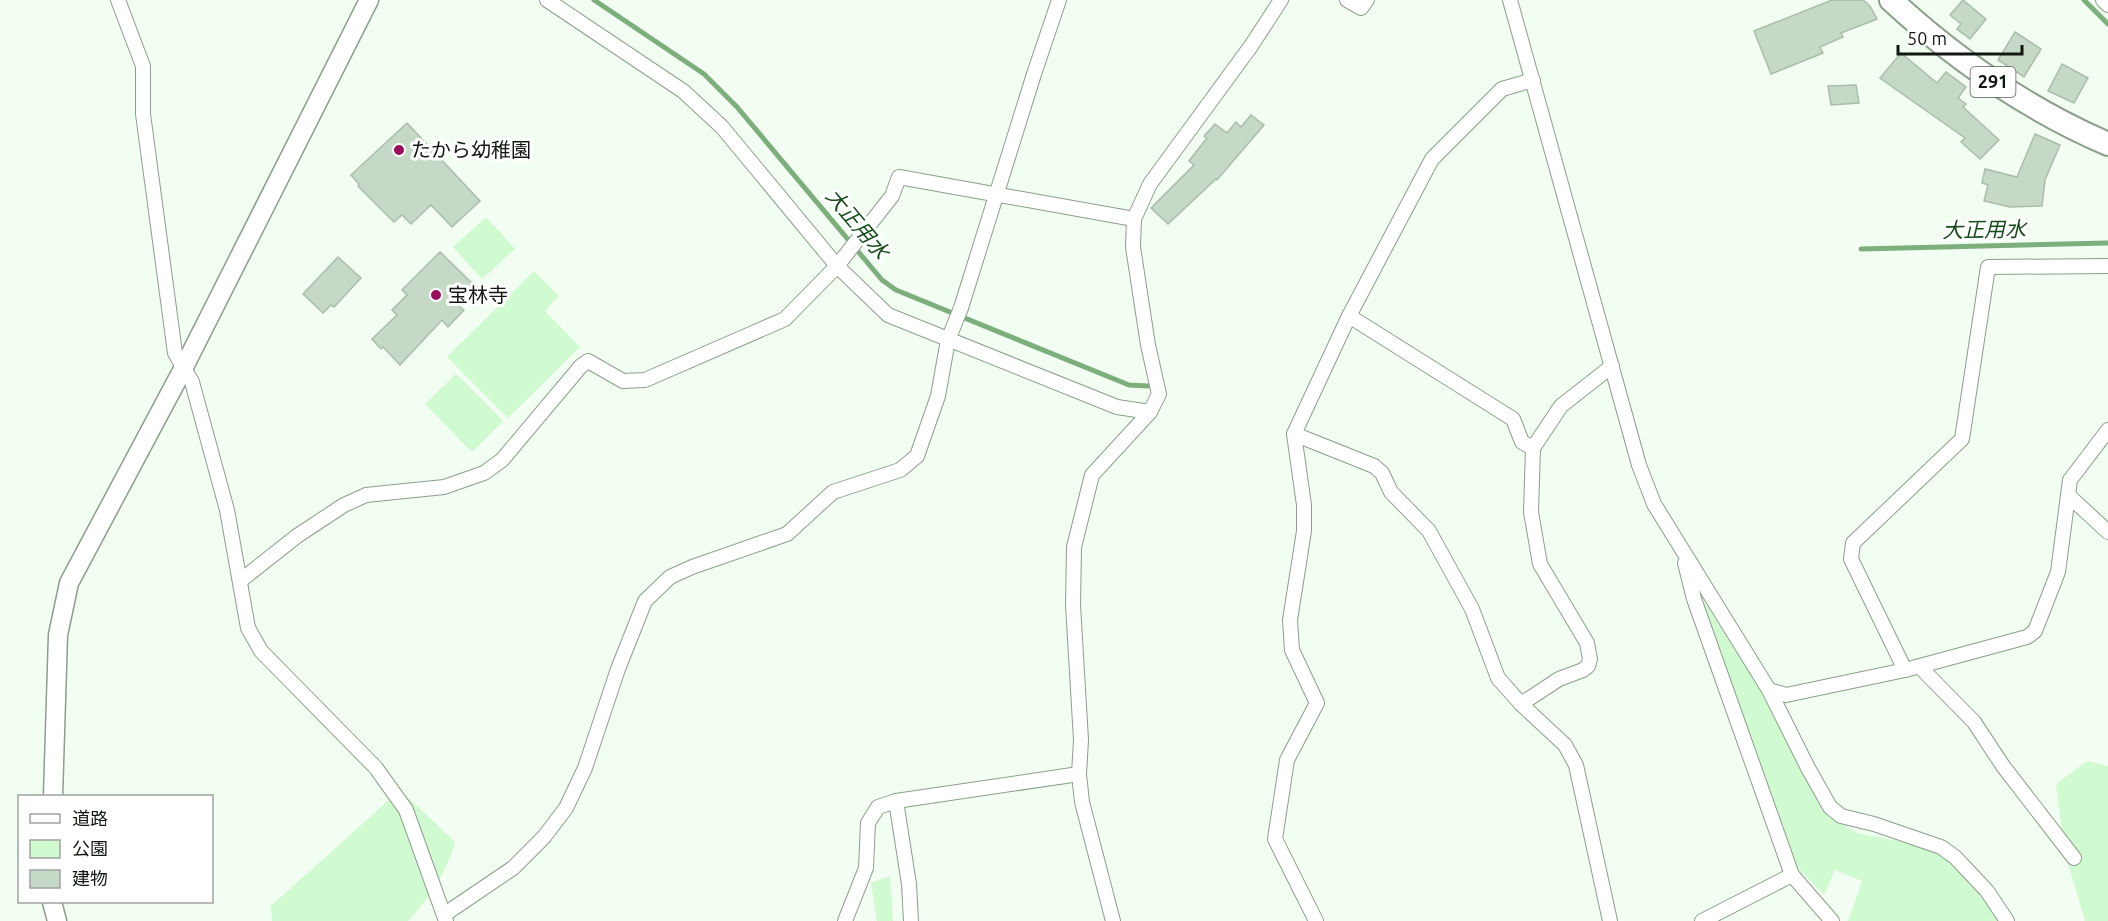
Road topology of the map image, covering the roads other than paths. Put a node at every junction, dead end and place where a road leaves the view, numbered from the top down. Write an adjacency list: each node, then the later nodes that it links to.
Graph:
1 (118, 0): 21 (street)
2 (369, 0): 21 (street)
3 (547, 0): 16 (street)
4 (1059, 0): 14 (street)
5 (1281, 0): 15 (street)
6 (1347, 0): 7 (street)
7 (1367, 0)
8 (1510, 0): 12 (street)
9 (1891, 0): 13 (highway, 291)
10 (2103, 0): 11 (street)
11 (2108, 5)
12 (1533, 80): 18 (street); 20 (street)
13 (2108, 144)
14 (997, 196): 15 (street); 16 (street); 19 (street)
15 (1134, 219): 22 (street)
16 (837, 266): 19 (street); 29 (street)
17 (2108, 266): 31 (street)
18 (1350, 316): 24 (street); 25 (street)
19 (950, 335): 22 (street); 40 (street)
20 (1612, 366): 25 (street); 28 (street)
21 (183, 369): 29 (street); 35 (street)
22 (1150, 412): 34 (street)
23 (2108, 430): 26 (street)
24 (1294, 434): 33 (street); 45 (street)
25 (1533, 448): 33 (street)
26 (2068, 495): 27 (street); 30 (street)
27 (2108, 532)
28 (1680, 545): 32 (street); 38 (street)
29 (240, 581): 40 (street)
30 (1920, 667): 31 (street); 37 (street)
31 (1905, 670): 32 (street)
32 (1768, 690): 49 (street)
33 (1521, 704): 46 (street)
34 (1079, 774): 36 (street); 44 (street)
35 (53, 795)
36 (896, 801): 42 (street); 43 (street)
37 (2074, 858)
38 (1792, 875): 47 (street); 48 (street)
39 (52, 903): 41 (street)
40 (445, 917)
41 (57, 921)
42 (845, 921)
43 (911, 921)
44 (1113, 921)
45 (1316, 921)
46 (1610, 921)
47 (1702, 921)
48 (1832, 921)
49 (2007, 921)

